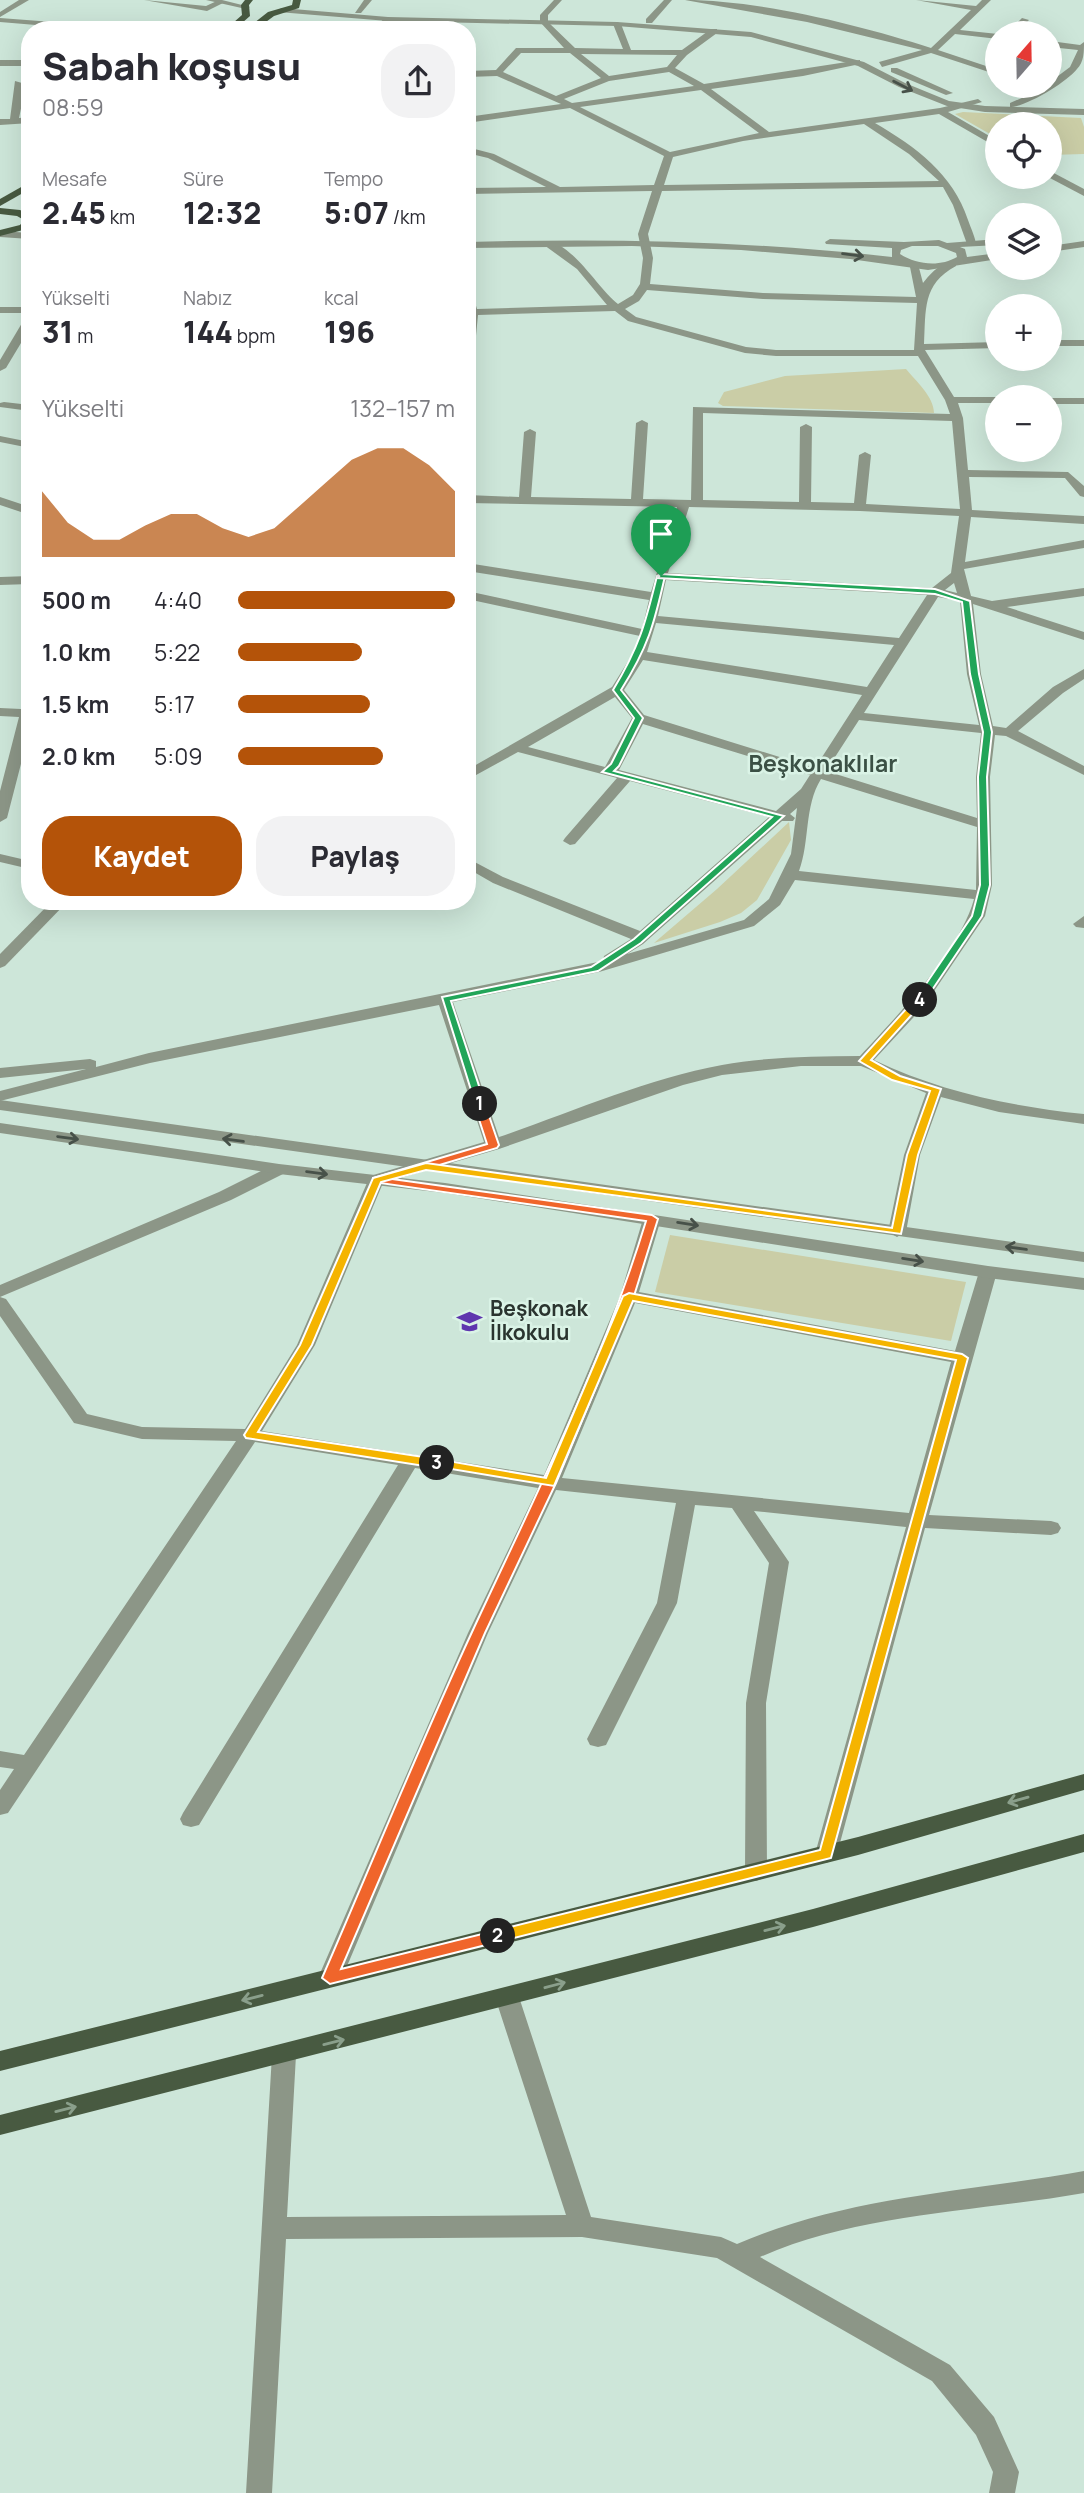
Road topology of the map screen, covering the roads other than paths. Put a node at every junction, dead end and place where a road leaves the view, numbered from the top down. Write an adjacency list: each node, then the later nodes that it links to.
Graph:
1 (25, 0): 18 (street)
2 (149, 0): 12 (street)
3 (210, 0): 12 (street)
4 (297, 0): 15 (main road); 16 (street)
5 (368, 0): 16 (street)
6 (558, 0): 20 (street)
7 (668, 0): 25 (street)
8 (689, 0): 17 (street)
9 (782, 0): 17 (street)
10 (920, 0): 14 (street)
11 (987, 0): 14 (street)
12 (221, 2): 13 (street)
13 (247, 3): 15 (main road); 23 (main road)
14 (979, 9): 29 (street)
15 (281, 10): 19 (street); 24 (main road)
16 (358, 11): 20 (street)
17 (774, 11): 35 (street)
18 (0, 17): 22 (street)
19 (388, 19): 21 (street)
20 (543, 19): 21 (street); 25 (street); 26 (street); 27 (street); 36 (street)
21 (424, 20)
22 (22, 21)
23 (241, 21)
24 (263, 21)
25 (649, 21): 42 (street)
26 (617, 24): 28 (street); 37 (street)
27 (535, 31)
28 (714, 31): 38 (street); 39 (street)
29 (952, 31): 30 (street); 35 (street)
30 (985, 35)
31 (527, 41): 34 (street)
32 (1062, 45): 33 (street)
33 (1083, 46): 44 (street)
34 (519, 50): 36 (street); 47 (street)
35 (933, 50): 42 (street); 43 (street)
36 (574, 51): 37 (street); 48 (street)
37 (628, 52): 38 (street)
38 (684, 53): 45 (street)
39 (857, 62): 51 (street); 60 (street, one-way to 60)
40 (0, 63): 41 (street)
41 (21, 64)
42 (883, 64): 55 (street)
43 (985, 68)
44 (1079, 68): 49 (street)
45 (670, 69): 48 (street); 51 (street)
46 (476, 74): 47 (street)
47 (498, 74): 54 (street)
48 (607, 79): 54 (street)
49 (1062, 79)
50 (21, 83): 52 (street)
51 (703, 87): 56 (street); 68 (street)
52 (21, 94)
53 (1028, 98): 57 (street)
54 (556, 99): 56 (street)
55 (978, 102): 57 (street); 60 (street)
56 (570, 105): 63 (street); 71 (street)
57 (1013, 105): 59 (street)
58 (21, 106): 65 (street)
59 (1084, 106)
60 (962, 107): 61 (street); 62 (street)
61 (940, 111): 64 (street); 69 (street)
62 (1084, 112)
63 (476, 119)
64 (864, 120): 68 (street); 73 (street)
65 (15, 121): 66 (street); 67 (street)
66 (21, 121)
67 (0, 122)
68 (766, 134): 71 (street)
69 (985, 137)
70 (476, 152): 76 (street)
71 (669, 155): 74 (street)
72 (1062, 181): 78 (street)
73 (946, 184): 74 (street); 91 (street)
74 (658, 189): 76 (street); 87 (street)
75 (21, 190): 79 (main road)
76 (559, 190): 77 (street)
77 (476, 191)
78 (1084, 193)
79 (0, 203)
80 (0, 211): 81 (main road)
81 (21, 215)
82 (21, 226): 83 (main road)
83 (5, 234)
84 (1084, 234): 86 (street)
85 (476, 237): 87 (street)
86 (1062, 237)
87 (646, 239): 88 (street); 92 (street); 98 (street, one-way to 98); 99 (street)
88 (548, 243): 94 (street); 101 (street)
89 (985, 243): 91 (street)
90 (1084, 243): 95 (street)
91 (972, 244): 93 (street)
92 (903, 245): 93 (street); 98 (street)
93 (948, 245): 97 (street)
94 (476, 246)
95 (1062, 246)
96 (985, 258): 97 (street)
97 (956, 262): 98 (street); 100 (street)
98 (909, 263): 100 (street)
99 (646, 286): 100 (street); 101 (street)
100 (922, 300): 109 (street)
101 (618, 308): 104 (street); 109 (street)
102 (0, 310): 103 (street)
103 (21, 310)
104 (476, 312)
105 (21, 334): 110 (street)
106 (1084, 342): 107 (street)
107 (1062, 343)
108 (985, 346): 109 (street)
109 (919, 350): 111 (street)
110 (1, 368)
111 (951, 400): 112 (street); 117 (street)
112 (985, 400)
113 (1062, 401): 114 (street)
114 (1084, 401)
115 (4, 405): 116 (street)
116 (21, 407)
117 (957, 418): 124 (street); 132 (street)
118 (642, 423): 130 (street)
119 (806, 427): 133 (street)
120 (530, 432): 129 (street)
121 (0, 439): 122 (street)
122 (21, 443)
123 (865, 455): 135 (street)
124 (963, 473): 125 (street); 136 (street)
125 (1084, 493)
126 (21, 499): 131 (street)
127 (476, 499): 129 (street)
128 (0, 501): 131 (street)
129 (525, 501): 130 (street)
130 (637, 503): 132 (street)
131 (13, 504): 134 (street)
132 (690, 504): 133 (street); 141 (street)
133 (805, 506): 135 (street)
134 (21, 507)
135 (860, 507): 136 (street)
136 (966, 511): 137 (street); 140 (street)
137 (1084, 520)
138 (1084, 544): 140 (street)
139 (476, 568): 147 (street)
140 (958, 570): 144 (street); 148 (street)
141 (661, 576): 144 (street); 147 (street)
142 (21, 580): 143 (street)
143 (0, 581)
144 (935, 592): 148 (street); 153 (street)
145 (1084, 592): 149 (street)
146 (476, 597): 151 (street)
147 (656, 597): 150 (street)
148 (966, 601): 149 (street); 162 (street)
149 (992, 606): 152 (street)
150 (651, 619): 151 (street); 153 (street)
151 (647, 634): 154 (street)
152 (1084, 636)
153 (901, 642): 157 (street)
154 (639, 655): 156 (street); 157 (street)
155 (1084, 673): 163 (street)
156 (617, 690): 161 (street); 165 (street)
157 (870, 692): 160 (street)
158 (21, 711): 159 (street)
159 (0, 712)
160 (855, 716): 162 (street); 173 (street)
161 (639, 718): 172 (street); 173 (street)
162 (988, 732): 163 (street); 179 (street)
163 (1009, 732): 168 (street)
164 (21, 740): 177 (street)
165 (517, 748): 169 (street); 172 (street)
166 (1084, 754): 168 (street)
167 (476, 764): 169 (street)
168 (1070, 764): 171 (street)
169 (484, 767): 170 (street)
170 (476, 771)
171 (1084, 771)
172 (607, 772): 174 (street)
173 (819, 774): 175 (street); 179 (street)
174 (625, 777): 176 (street); 180 (street)
175 (806, 792): 176 (street); 178 (street)
176 (779, 816): 178 (street); 187 (street)
177 (0, 818)
178 (802, 821): 184 (street)
179 (982, 824): 185 (street)
180 (570, 841)
181 (0, 858): 182 (street)
182 (21, 862)
183 (476, 867): 187 (street)
184 (790, 875): 185 (street); 189 (street)
185 (982, 895): 192 (street)
186 (52, 910): 188 (street)
187 (641, 937): 189 (street)
188 (0, 963)
189 (594, 969): 190 (street)
190 (446, 1000): 191 (street); 199 (street)
191 (149, 1058): 193 (street); 195 (street)
192 (864, 1061): 194 (street); 199 (street)
193 (0, 1073)
194 (936, 1089): 197 (street); 204 (street)
195 (0, 1096)
196 (0, 1105): 200 (street, one-way to 196)
197 (1084, 1119)
198 (0, 1128): 201 (street, one-way to 201)
199 (493, 1145): 200 (street)
200 (426, 1167): 202 (street); 204 (street)
201 (279, 1168): 202 (street, one-way to 202); 208 (street)
202 (376, 1180): 203 (street); 212 (street)
203 (652, 1219): 206 (street, one-way to 206); 209 (street)
204 (897, 1232): 205 (street, one-way to 204)
205 (1084, 1257)
206 (988, 1272): 207 (street); 211 (street)
207 (1084, 1284)
208 (0, 1292)
209 (629, 1296): 211 (street); 214 (street)
210 (0, 1303): 212 (street)
211 (962, 1358): 217 (street)
212 (250, 1435): 213 (street); 221 (street)
213 (411, 1459): 214 (street); 224 (street)
214 (550, 1483): 215 (street); 228 (street)
215 (687, 1498): 216 (street); 219 (street)
216 (738, 1503): 217 (street); 227 (street)
217 (917, 1521): 218 (street); 226 (street)
218 (1051, 1528)
219 (598, 1739)
220 (0, 1759): 221 (street)
221 (29, 1764): 223 (street)
222 (1084, 1782): 226 (main road, one-way to 226)
223 (0, 1807)
224 (191, 1819)
225 (1084, 1843): 229 (main road, one-way to 225)
226 (826, 1854): 227 (main road)
227 (756, 1872): 228 (main road)
228 (330, 1978): 231 (main road, one-way to 231)
229 (507, 1997): 230 (main road, one-way to 229); 234 (street)
230 (284, 2054): 232 (main road, one-way to 230); 235 (street)
231 (0, 2061)
232 (0, 2125)
233 (1084, 2182): 236 (street)
234 (582, 2226): 235 (street); 236 (street)
235 (274, 2228): 237 (street)
236 (736, 2256): 238 (street)
237 (259, 2493)
238 (1002, 2493)

